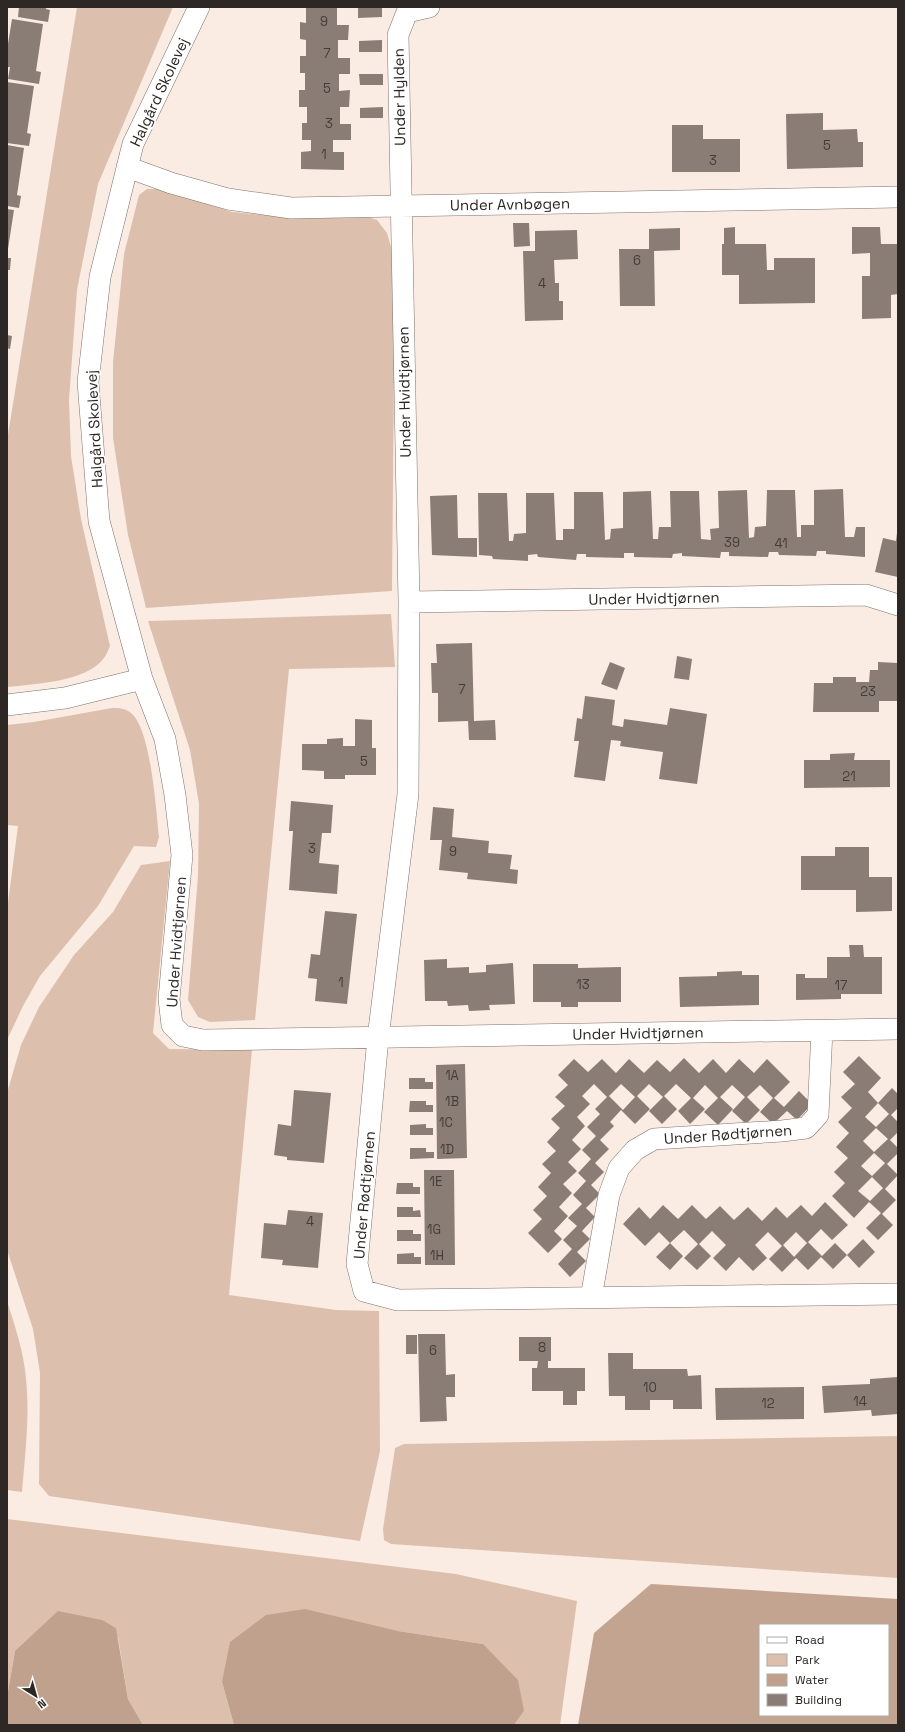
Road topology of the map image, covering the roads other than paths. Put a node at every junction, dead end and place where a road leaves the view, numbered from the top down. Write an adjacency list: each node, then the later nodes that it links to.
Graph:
1 (198, 7): 4 (street, Halgård Skolevej)
2 (429, 7): 3 (street, Under Hylden)
3 (406, 10): 6 (street, Under Hylden)
4 (127, 167): 6 (street, Under Avnbøgen); 9 (street, Halgård Skolevej)
5 (898, 197): 6 (street, Under Avnbøgen)
6 (402, 205): 7 (street, Under Hvidtjørnen)
7 (409, 602): 8 (street, Under Hvidtjørnen); 13 (street, Under Hvidtjørnen)
8 (898, 605)
9 (142, 678): 10 (street); 13 (street, Under Hvidtjørnen)
10 (7, 705)
11 (898, 1029): 12 (street, Under Hvidtjørnen)
12 (822, 1030): 13 (street, Under Hvidtjørnen); 15 (street, Under Rødtjørnen)
13 (378, 1038): 15 (street, Under Rødtjørnen)
14 (898, 1294): 15 (street, Under Rødtjørnen)
15 (591, 1298)

